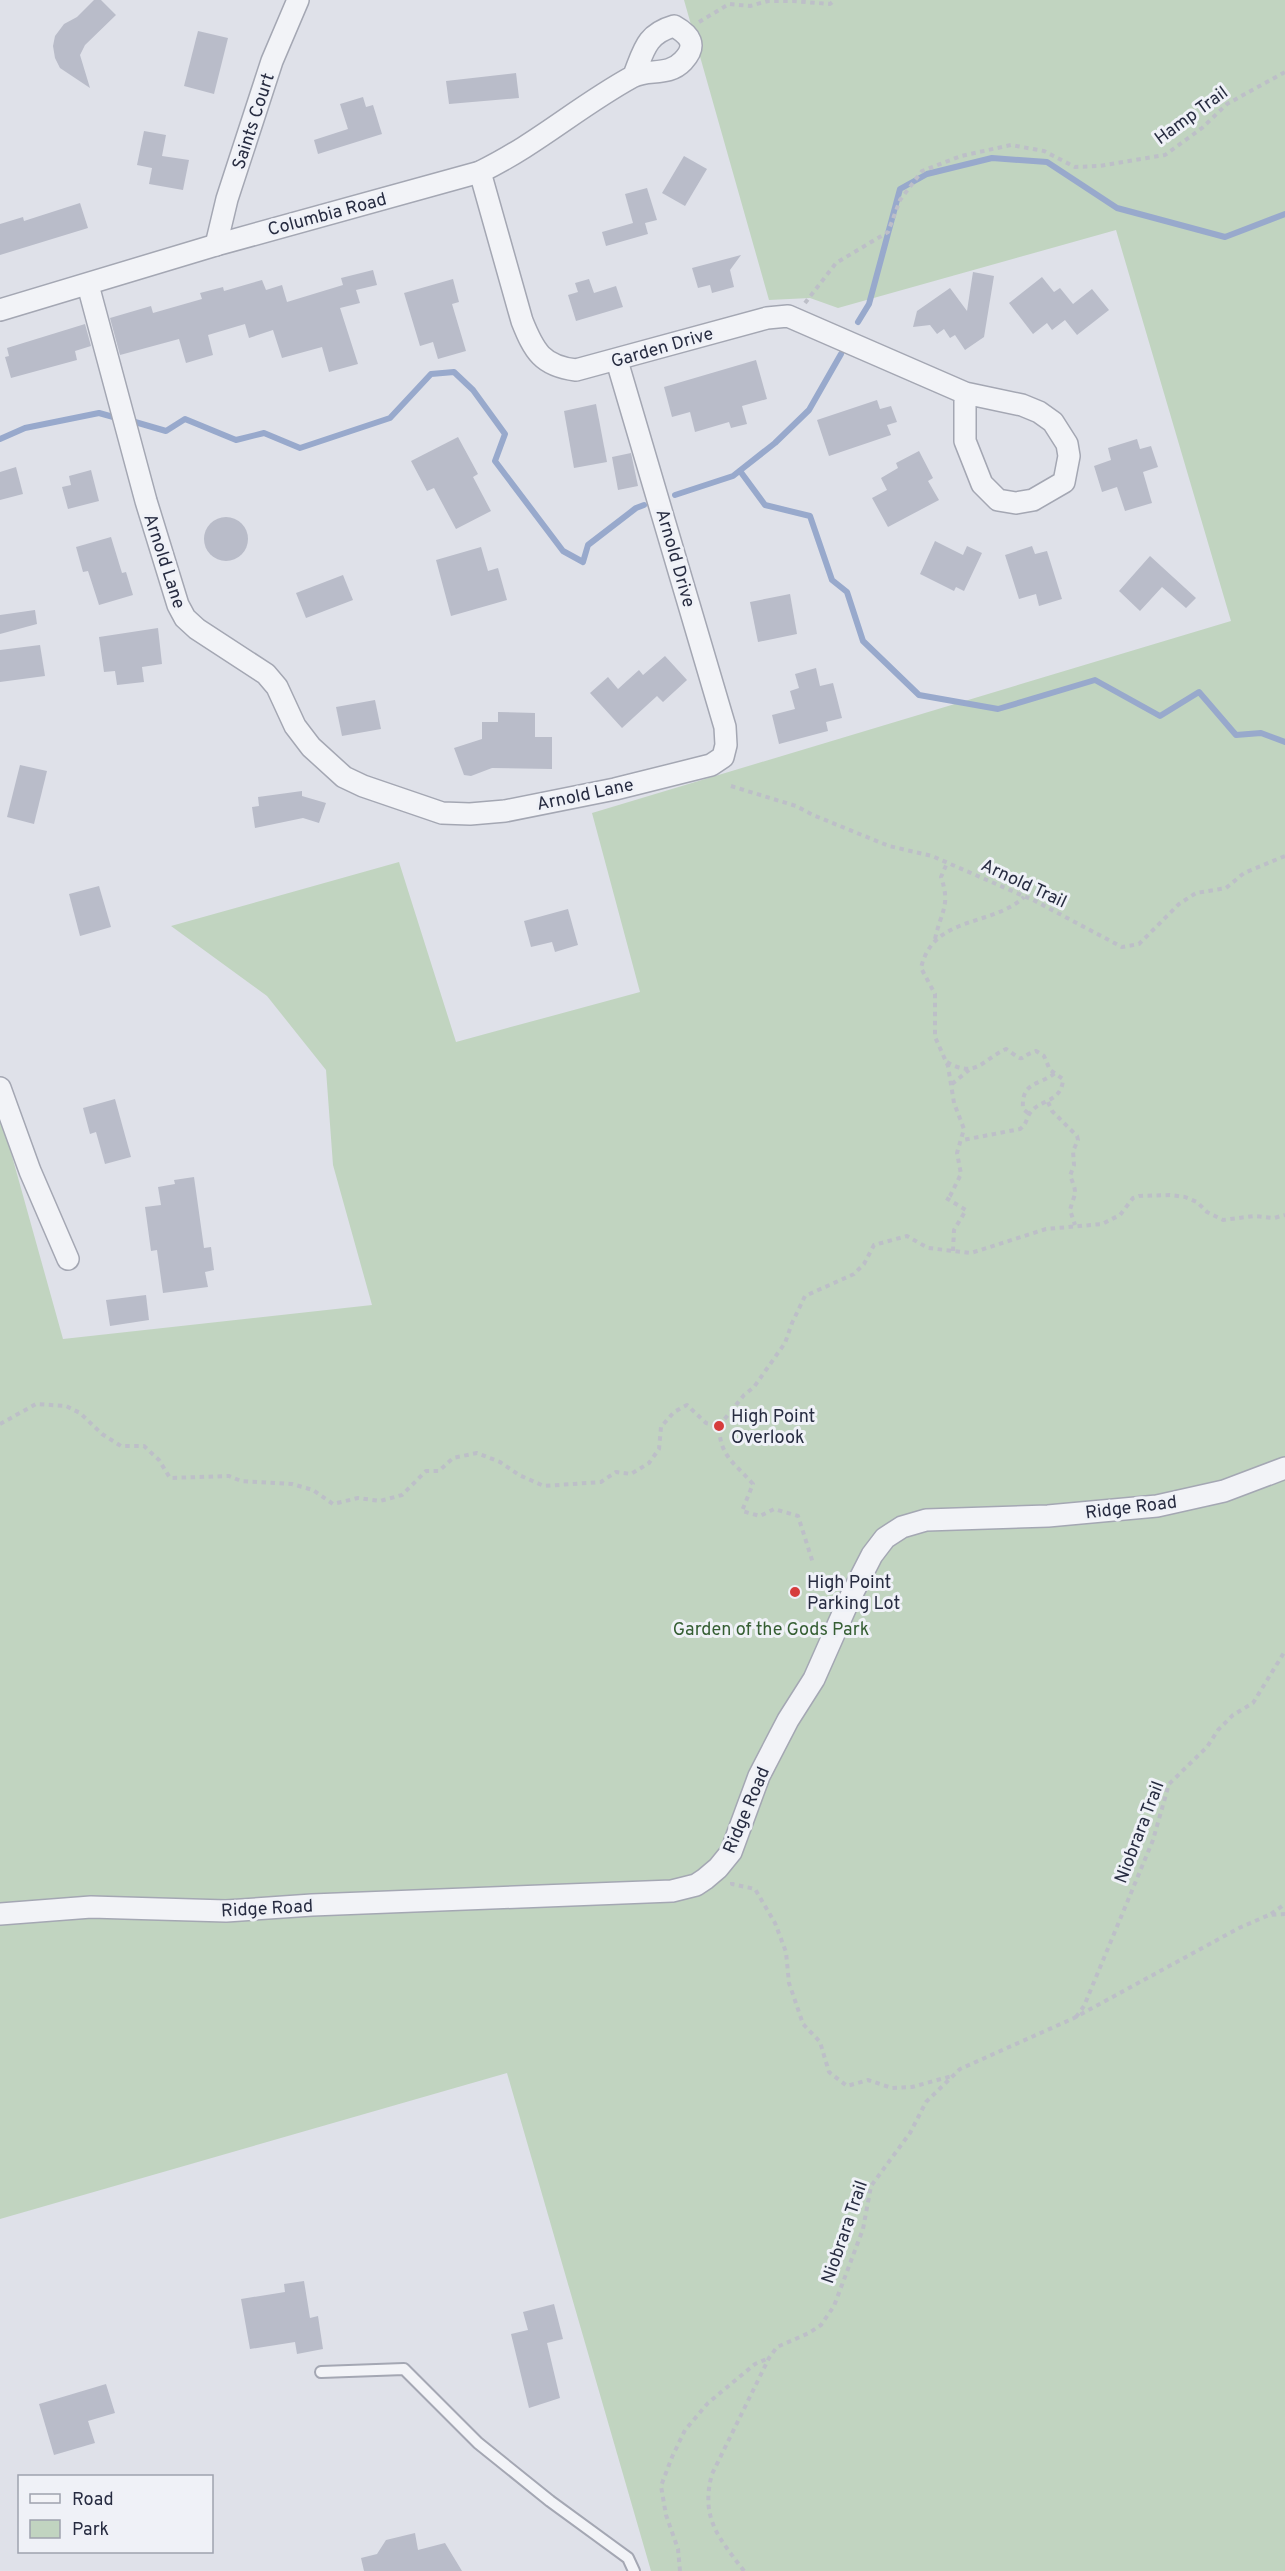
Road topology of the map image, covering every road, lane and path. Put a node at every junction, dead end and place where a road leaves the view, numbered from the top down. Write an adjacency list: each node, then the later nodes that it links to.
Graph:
1 (298, 0): 7 (street, Saints Court)
2 (835, 0): 3 (path)
3 (686, 33): 5 (street); 5 (street, Columbia Road)
4 (1285, 72): 10 (path, Hamp Trail)
5 (634, 75): 6 (street, Columbia Road)
6 (480, 172): 7 (street, Columbia Road); 11 (street, Garden Drive)
7 (216, 245): 8 (street, Columbia Road)
8 (88, 285): 9 (street, Columbia Road); 13 (street, Arnold Lane)
9 (0, 310)
10 (788, 316): 11 (street, Garden Drive); 12 (street)
11 (617, 361): 13 (street, Arnold Drive)
12 (965, 393): 12 (street)
13 (723, 757)
14 (731, 786): 16 (path, Arnold Trail)
15 (1285, 856): 17 (path, Arnold Trail)
16 (947, 863): 17 (path, Arnold Trail); 18 (path)
17 (1024, 897): 18 (path)
18 (934, 940): 19 (path)
19 (945, 1061): 20 (path); 22 (path)
20 (970, 1070): 21 (path); 22 (path)
21 (1055, 1073): 24 (path); 25 (path)
22 (952, 1084): 26 (path)
23 (0, 1088): 30 (street)
24 (1048, 1102): 25 (path); 28 (path)
25 (1028, 1113): 26 (path)
26 (962, 1140): 29 (path)
27 (1285, 1215): 28 (path)
28 (1075, 1225): 29 (path)
29 (953, 1251): 32 (path)
30 (68, 1258)
31 (0, 1424): 32 (path)
32 (719, 1426): 34 (path)
33 (1285, 1468): 38 (street, Ridge Road)
34 (813, 1563)
35 (1285, 1651): 41 (path, Niobrara Trail)
36 (732, 1878): 42 (path)
37 (1285, 1904): 40 (path)
38 (0, 1914)
39 (1285, 1914): 40 (path, Niobrara Trail)
40 (1269, 1915): 41 (path, Niobrara Trail)
41 (1074, 2018): 42 (path, Niobrara Trail)
42 (953, 2076): 43 (path, Niobrara Trail)
43 (769, 2358): 46 (path); 47 (path, Niobrara Trail)
44 (321, 2372): 45 (lane)
45 (633, 2571)
46 (681, 2571)
47 (744, 2571)

